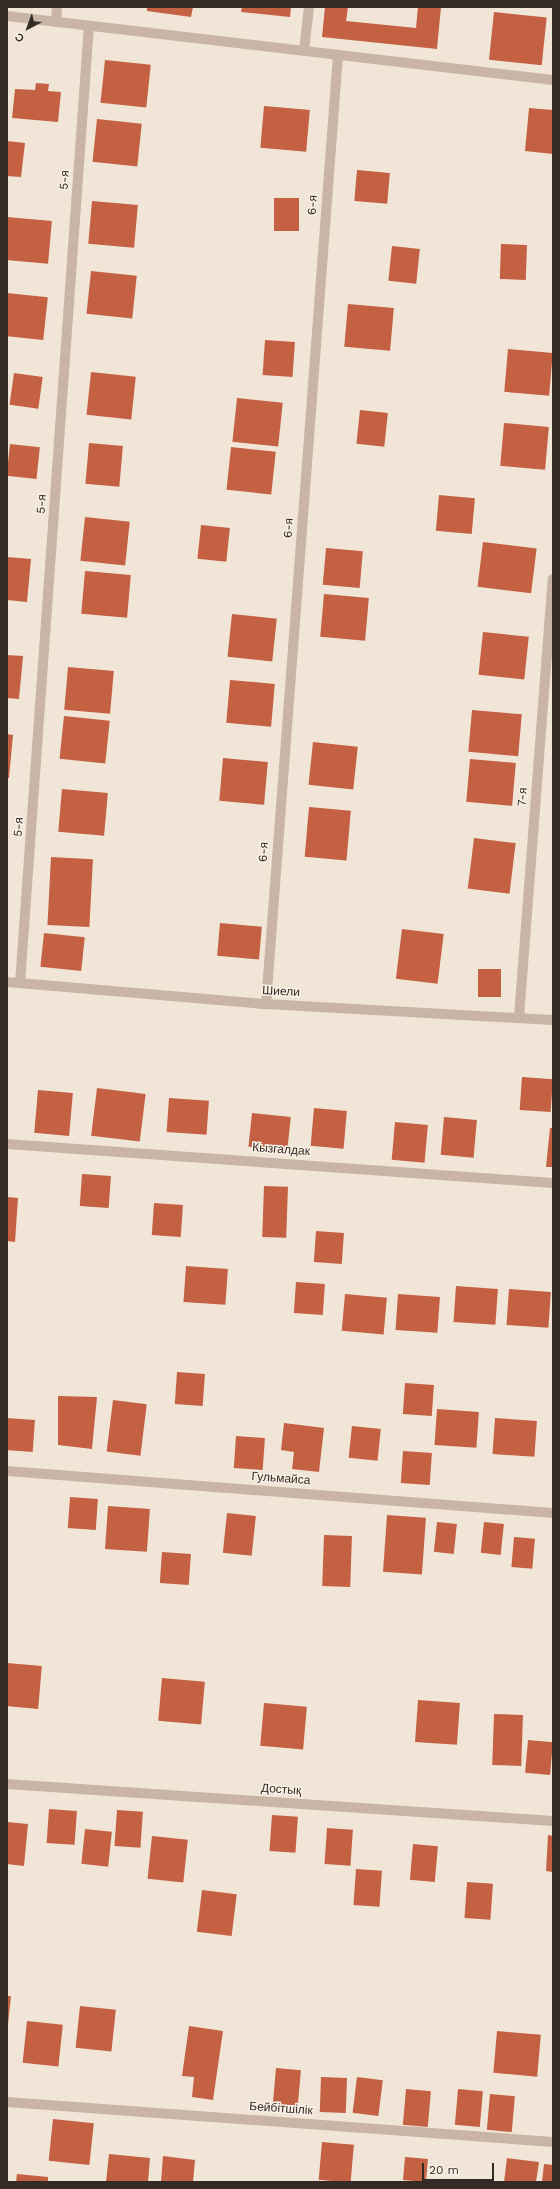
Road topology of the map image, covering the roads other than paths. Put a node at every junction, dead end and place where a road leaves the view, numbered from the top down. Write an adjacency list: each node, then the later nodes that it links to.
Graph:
1 (57, 7): 4 (street)
2 (309, 7): 6 (street)
3 (7, 16): 4 (street)
4 (56, 22): 5 (street)
5 (89, 26): 6 (street); 11 (street, 5-я)
6 (304, 51): 7 (street)
7 (338, 55): 8 (street); 12 (street, 6-я)
8 (553, 80)
9 (553, 579): 13 (street, 7-я)
10 (7, 982): 11 (street, Шиели)
11 (20, 983): 12 (street, Шиели)
12 (266, 1004): 13 (street, Шиели)
13 (519, 1017): 14 (street, Шиели)
14 (553, 1020)
15 (7, 1144): 16 (street, Кызгалдак)
16 (553, 1183)
17 (7, 1471): 18 (street, Гульмайса)
18 (553, 1513)
19 (7, 1784): 20 (street, Достық)
20 (553, 1821)
21 (7, 2102): 22 (street, Бейбітшілік)
22 (553, 2142)

